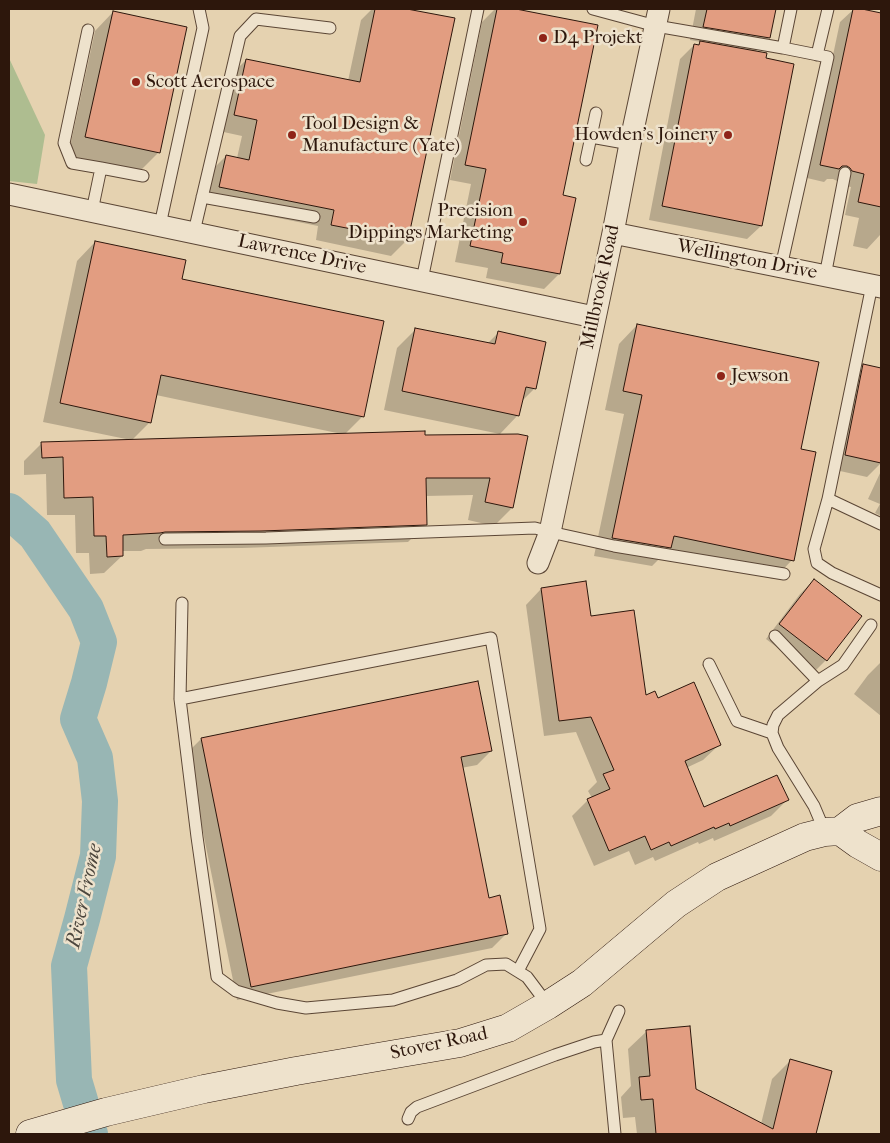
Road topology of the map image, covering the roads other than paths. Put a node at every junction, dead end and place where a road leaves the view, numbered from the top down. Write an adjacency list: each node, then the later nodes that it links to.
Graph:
1 (199, 9): 22 (lane)
2 (478, 9): 27 (lane)
3 (592, 9): 6 (lane)
4 (791, 9): 9 (lane)
5 (828, 9): 10 (lane)
6 (658, 17): 9 (lane); 13 (street, Millbrook Road)
7 (330, 28): 19 (lane)
8 (88, 30): 15 (lane)
9 (783, 48): 10 (lane)
10 (817, 55): 25 (lane)
11 (596, 113): 12 (lane)
12 (591, 137): 13 (lane); 14 (lane)
13 (630, 144): 24 (street, Millbrook Road)
14 (586, 160)
15 (101, 168): 17 (lane); 20 (lane)
16 (845, 173): 26 (lane)
17 (143, 176)
18 (12, 195): 20 (street, Lawrence Drive)
19 (202, 197): 21 (lane); 23 (lane)
20 (92, 211): 22 (street, Lawrence Drive)
21 (314, 217)
22 (160, 225): 23 (street, Lawrence Drive)
23 (194, 232): 27 (street, Lawrence Drive)
24 (613, 233): 25 (street, Wellington Drive); 29 (street, Millbrook Road)
25 (781, 267): 26 (street, Wellington Drive)
26 (825, 276): 28 (street, Wellington Drive)
27 (422, 280): 29 (street, Lawrence Drive)
28 (876, 286): 30 (lane)
29 (594, 316): 32 (street, Millbrook Road)
30 (828, 498): 31 (lane); 36 (lane)
31 (881, 524)
32 (550, 532): 33 (lane); 34 (street, Millbrook Road); 35 (lane)
33 (165, 539)
34 (538, 563)
35 (784, 574)
36 (881, 595)
37 (182, 603): 42 (lane)
38 (871, 625): 41 (lane)
39 (775, 636): 41 (lane)
40 (709, 664): 43 (lane)
41 (818, 681): 43 (lane)
42 (180, 699): 47 (lane); 47 (lane)
43 (772, 733): 45 (lane)
44 (880, 809): 45 (main road, Stover Road)
45 (832, 831): 46 (main road); 48 (main road, Stover Road)
46 (881, 856)
47 (518, 971): 48 (lane)
48 (548, 1005): 52 (main road, Stover Road)
49 (619, 1011): 50 (lane)
50 (606, 1040): 51 (lane); 53 (lane)
51 (408, 1119)
52 (30, 1134)
53 (615, 1134)

